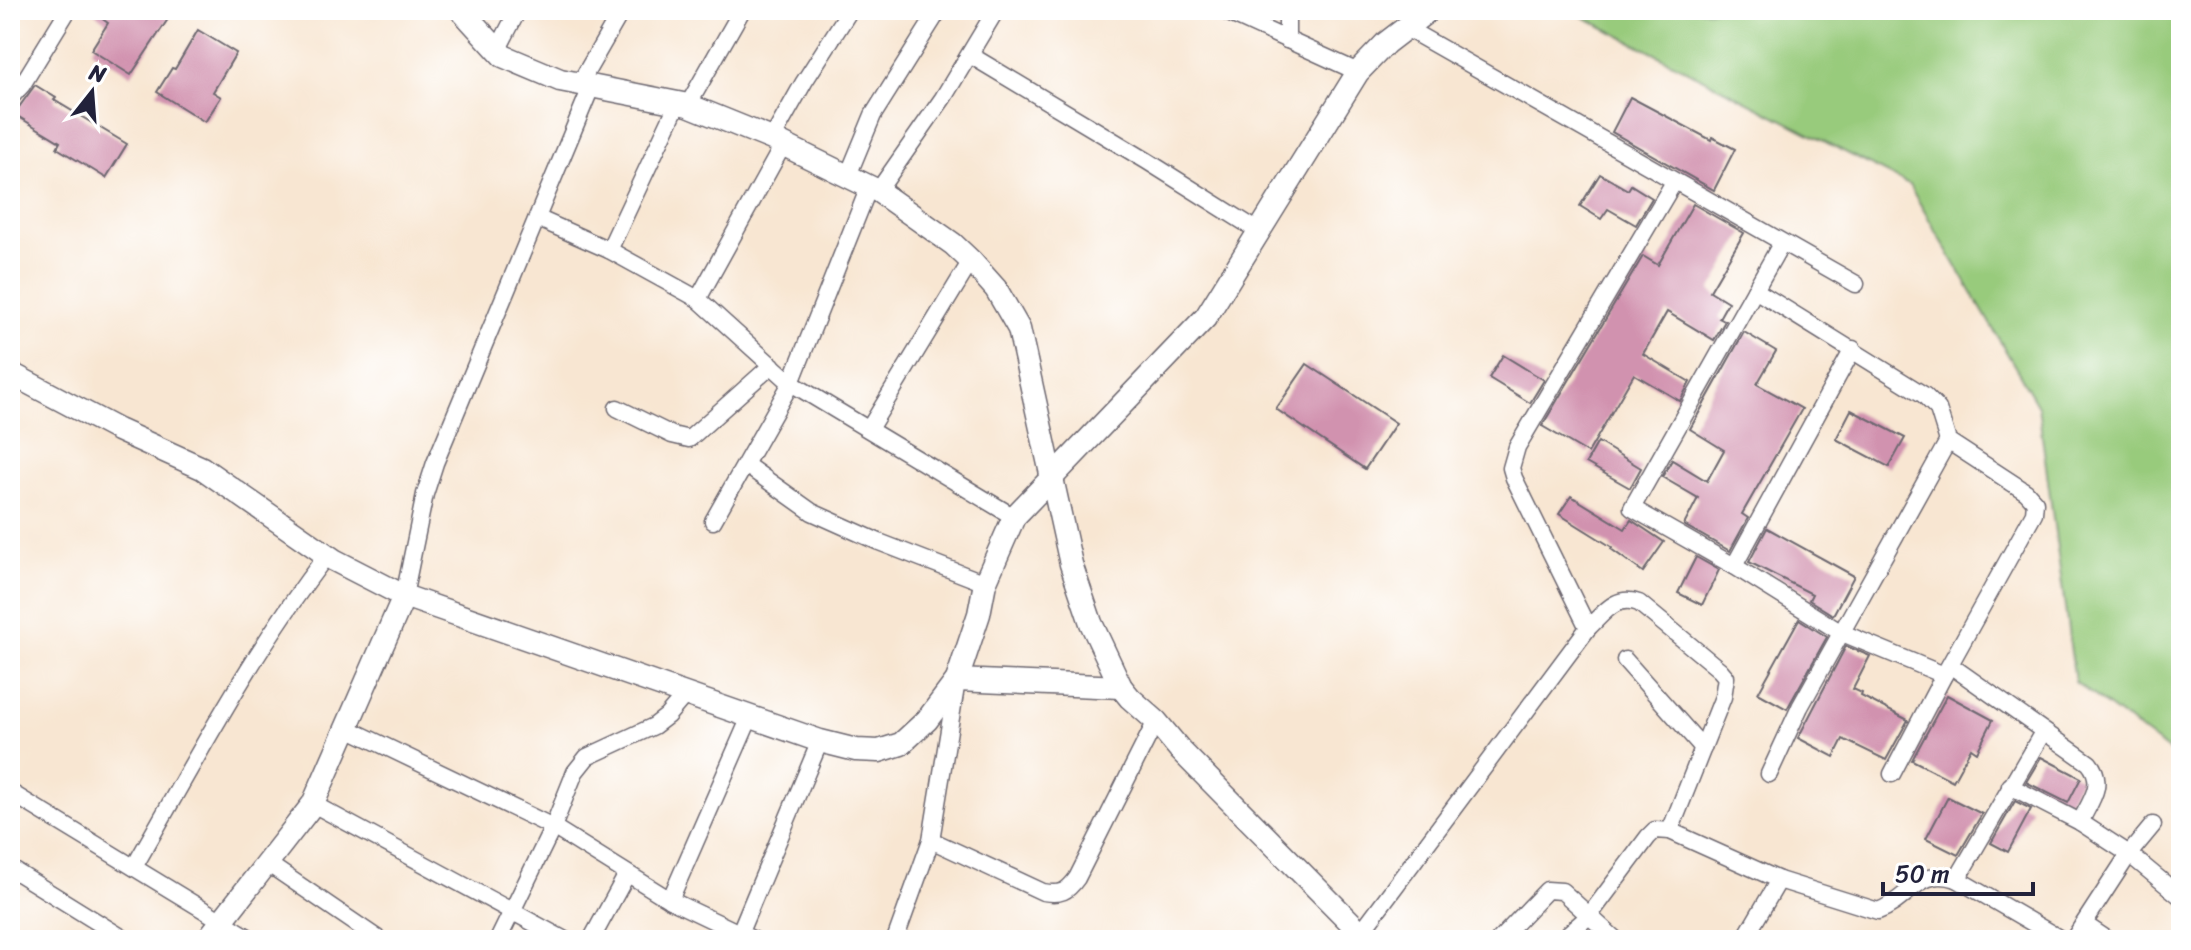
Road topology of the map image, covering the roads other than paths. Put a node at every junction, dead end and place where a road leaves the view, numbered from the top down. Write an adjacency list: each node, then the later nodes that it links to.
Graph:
1 (68, 10): 18 (street)
2 (461, 10): 14 (main road)
3 (518, 10): 14 (street)
4 (622, 10): 17 (street)
5 (742, 10): 19 (street)
6 (850, 10): 20 (street)
7 (939, 10): 21 (street)
8 (996, 10): 15 (street)
9 (1222, 10): 13 (street)
10 (1287, 10): 13 (street)
11 (1429, 10): 12 (main road)
12 (1406, 28): 16 (main road); 22 (street)
13 (1287, 40): 16 (street)
14 (497, 51): 17 (main road)
15 (970, 55): 23 (street); 25 (street)
16 (1358, 72): 25 (main road)
17 (586, 84): 19 (main road); 24 (street)
18 (10, 98)
19 (683, 104): 20 (main road); 27 (street)
20 (778, 142): 21 (main road); 31 (street)
21 (847, 178): 23 (main road)
22 (1674, 182): 26 (street); 47 (street)
23 (874, 189): 28 (main road); 35 (street)
24 (537, 218): 27 (street); 46 (street)
25 (1260, 232): 40 (main road)
26 (1781, 244): 29 (street); 30 (street)
27 (609, 250): 31 (street)
28 (971, 261): 37 (street); 40 (main road)
29 (1856, 284)
30 (1755, 290): 32 (street); 44 (street)
31 (698, 299): 33 (street)
32 (1853, 349): 38 (street); 44 (street)
33 (772, 365): 35 (street); 36 (street)
34 (10, 373): 43 (main road)
35 (791, 383): 37 (street); 39 (street)
36 (617, 408)
37 (869, 429): 41 (street)
38 (1948, 441): 48 (street); 50 (street)
39 (746, 465): 42 (street); 45 (street)
40 (1051, 478): 41 (main road); 52 (main road)
41 (1014, 517): 45 (main road)
42 (713, 521)
43 (327, 555): 46 (main road); 72 (street)
44 (1734, 566): 48 (street)
45 (985, 583): 51 (main road)
46 (404, 596): 53 (main road); 56 (main road)
47 (1588, 628): 59 (street); 84 (street)
48 (1840, 632): 50 (street); 60 (street)
49 (1625, 660): 59 (street)
50 (1947, 670): 57 (street); 61 (street)
51 (957, 680): 52 (main road); 58 (main road); 69 (street)
52 (1121, 687): 55 (main road)
53 (684, 696): 54 (main road); 67 (street)
54 (750, 717): 58 (main road); 78 (street)
55 (1156, 721): 69 (street); 84 (main road)
56 (345, 727): 64 (main road); 67 (street)
57 (2043, 732): 62 (street); 65 (street)
58 (820, 741): 83 (street)
59 (1703, 748): 68 (street)
60 (1769, 774)
61 (1892, 774)
62 (2010, 786): 65 (street); 75 (street)
63 (10, 792): 72 (street)
64 (313, 804): 71 (main road); 79 (street)
65 (2080, 822): 70 (street)
66 (2153, 825): 70 (street)
67 (553, 827): 74 (street); 79 (street)
68 (1670, 831): 76 (street); 80 (street)
69 (931, 840): 92 (street)
70 (2129, 854): 77 (street); 82 (street)
71 (267, 863): 81 (main road); 88 (street)
72 (134, 867): 81 (street)
73 (10, 868): 85 (street)
74 (627, 874): 78 (street); 91 (street)
75 (1957, 879): 76 (street); 97 (street)
76 (1779, 880): 96 (street)
77 (2181, 897)
78 (670, 900): 83 (street)
79 (512, 910): 89 (street); 90 (street)
80 (1589, 916): 93 (street); 94 (street); 95 (street)
81 (222, 921): 86 (main road); 87 (street)
82 (2084, 924): 98 (street); 99 (street)
83 (747, 936)
84 (1365, 936)
85 (126, 940)
86 (207, 940)
87 (253, 940)
88 (380, 940)
89 (498, 940)
90 (565, 940)
91 (591, 940)
92 (895, 940)
93 (1499, 940)
94 (1561, 940)
95 (1616, 940)
96 (1744, 940)
97 (2062, 940)
98 (2073, 940)
99 (2108, 940)

